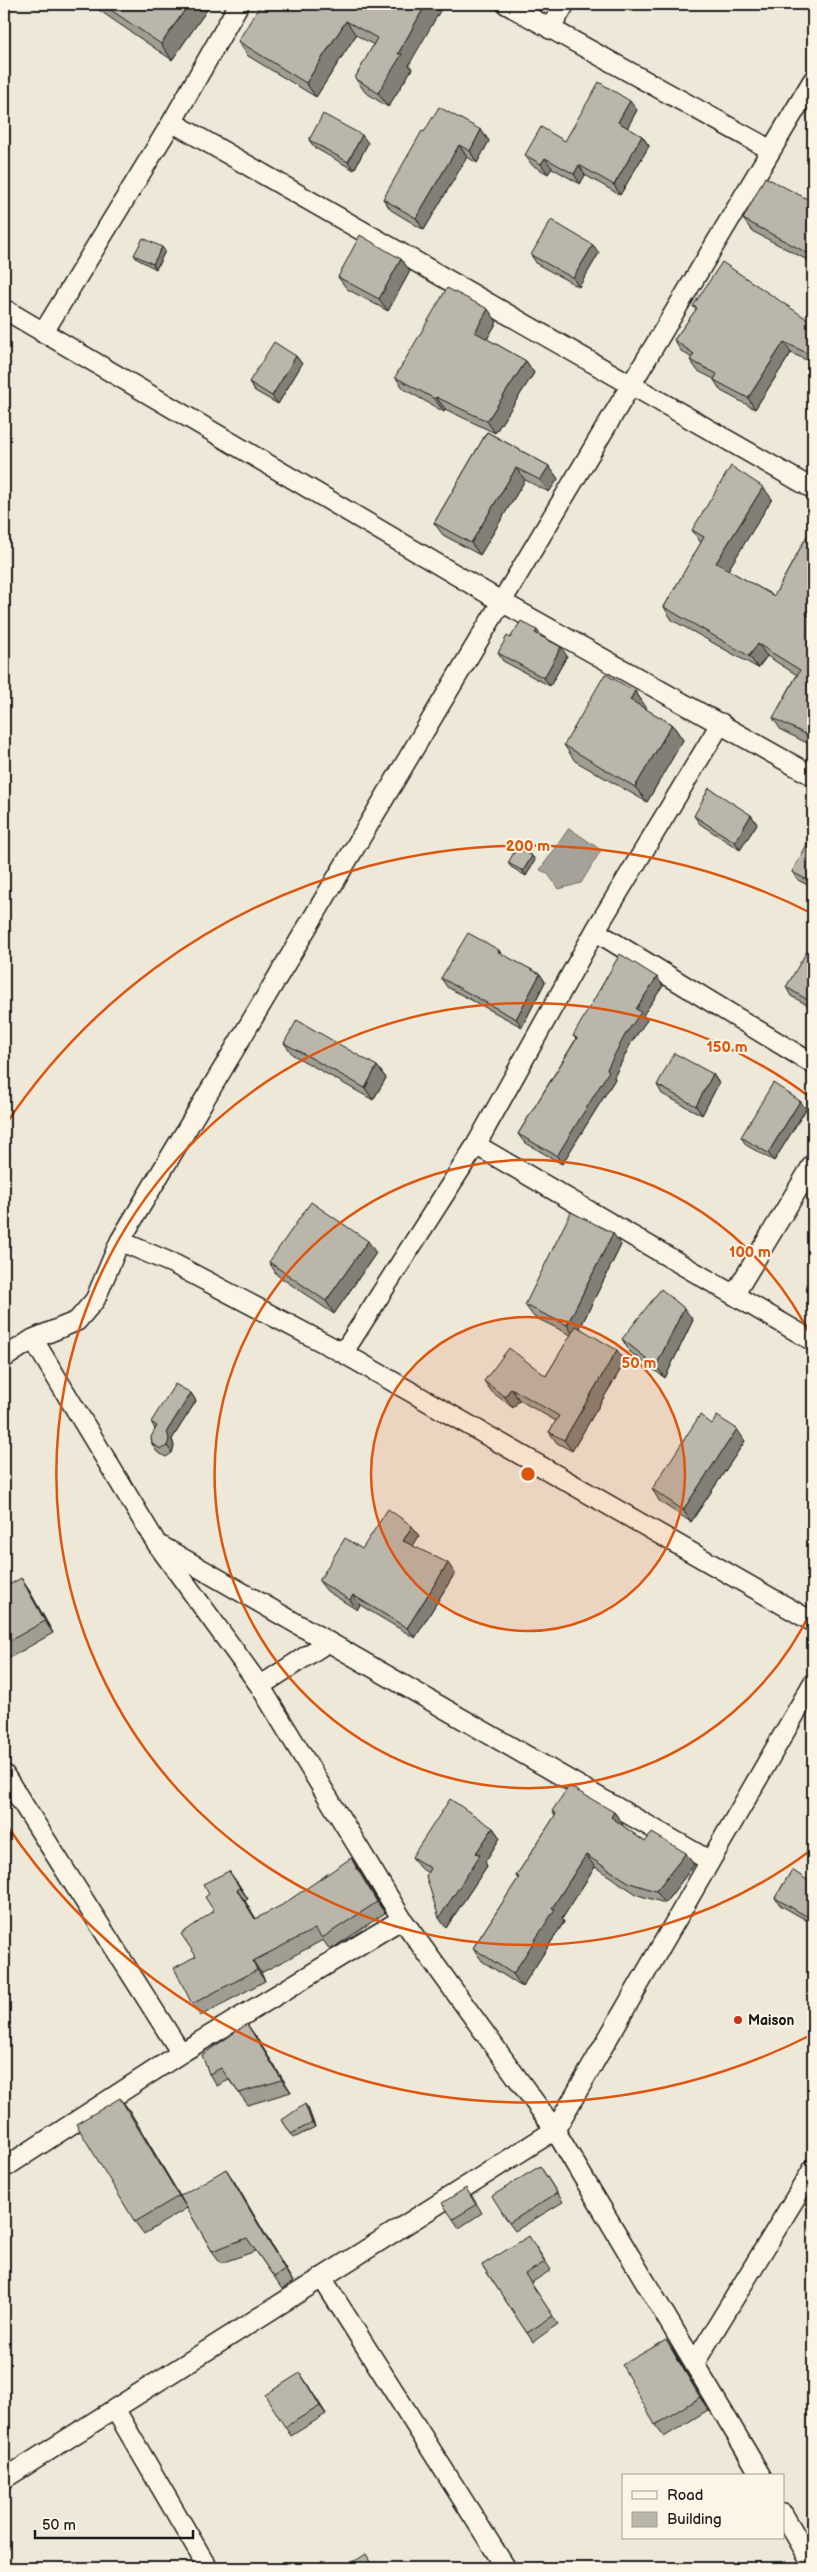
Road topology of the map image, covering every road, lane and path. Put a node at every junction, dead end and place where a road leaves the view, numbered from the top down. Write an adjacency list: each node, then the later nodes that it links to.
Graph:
1 (238, 4): 6 (street)
2 (506, 4): 4 (street)
3 (565, 4): 4 (street)
4 (550, 29): 7 (street)
5 (813, 80): 7 (street)
6 (172, 122): 9 (street); 10 (street)
7 (771, 150): 10 (street)
8 (4, 309): 9 (street)
9 (43, 333): 12 (street)
10 (631, 384): 11 (street); 12 (street)
11 (813, 489)
12 (502, 602): 13 (street); 19 (street)
13 (721, 723): 14 (street); 15 (street)
14 (813, 776)
15 (595, 931): 16 (street); 17 (street)
16 (813, 1064)
17 (476, 1145): 20 (street); 23 (street)
18 (813, 1164): 20 (street)
19 (120, 1241): 21 (street); 23 (street)
20 (734, 1295): 22 (street)
21 (33, 1339): 24 (street); 25 (street)
22 (813, 1340)
23 (343, 1353): 26 (street)
24 (4, 1358)
25 (158, 1544): 27 (street); 29 (street)
26 (813, 1622)
27 (328, 1642): 29 (street); 31 (street)
28 (813, 1683): 31 (street)
29 (260, 1686): 32 (street)
30 (4, 1774): 33 (street)
31 (710, 1862): 34 (street)
32 (402, 1919): 33 (street); 34 (street)
33 (181, 2053): 35 (street)
34 (555, 2130): 37 (street); 38 (street)
35 (4, 2168)
36 (813, 2169): 38 (street)
37 (322, 2278): 39 (street); 45 (street)
38 (694, 2364): 40 (street)
39 (115, 2409): 41 (street); 44 (street)
40 (759, 2474)
41 (4, 2479)
42 (784, 2516): 43 (street)
43 (813, 2565)
44 (208, 2568)
45 (506, 2568)

